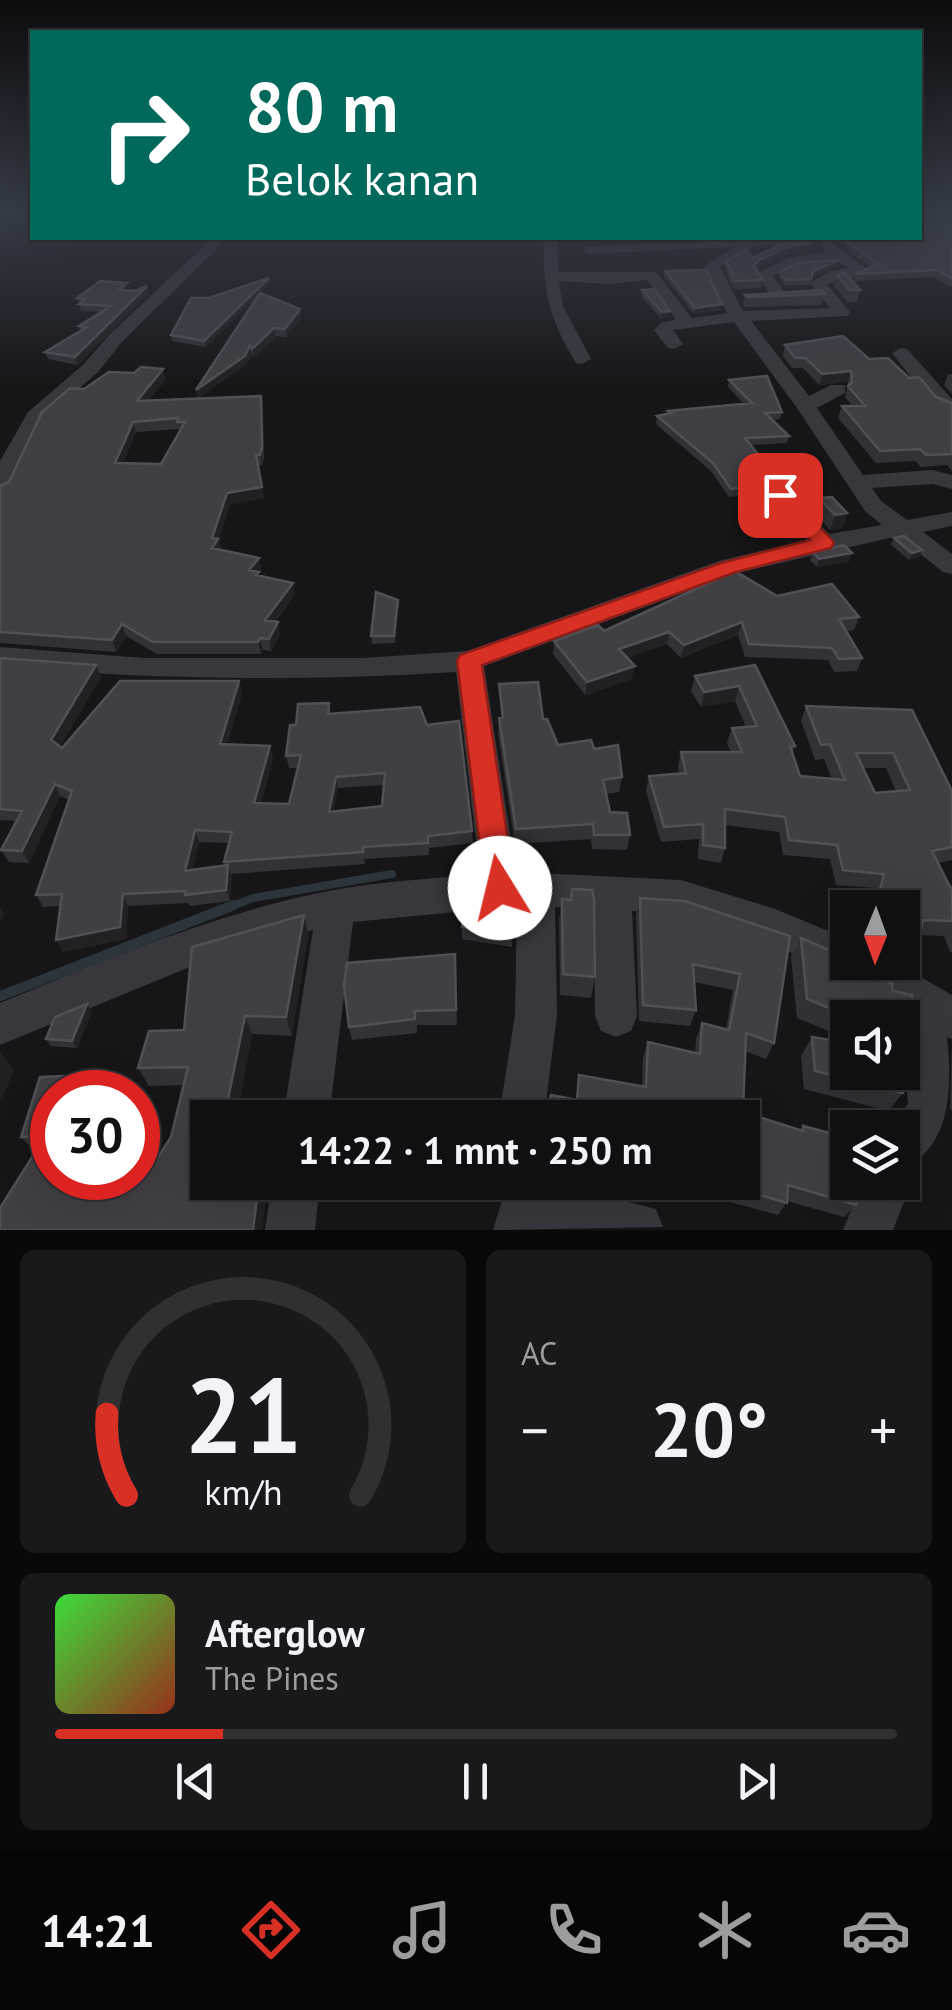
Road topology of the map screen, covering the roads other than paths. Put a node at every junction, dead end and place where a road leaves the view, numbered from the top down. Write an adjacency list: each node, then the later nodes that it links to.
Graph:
1 (185, 271): 19 (street)
2 (550, 271): 6 (street)
3 (716, 271): 9 (street)
4 (770, 271): 8 (street)
5 (864, 271): 7 (street)
6 (550, 276): 10 (street); 13 (street)
7 (825, 292): 8 (street); 9 (street)
8 (793, 294): 9 (street)
9 (742, 302): 10 (street); 15 (street)
10 (687, 323): 11 (street)
11 (674, 344)
12 (901, 353): 16 (street)
13 (582, 359)
14 (838, 388): 15 (street)
15 (806, 406): 17 (street)
16 (952, 406)
17 (856, 482): 18 (street); 22 (street)
18 (952, 482)
19 (0, 490)
20 (780, 495): 23 (street)
21 (952, 518): 22 (street)
22 (900, 528): 23 (street); 24 (street)
23 (823, 543): 26 (street)
24 (952, 566)
25 (0, 657): 26 (street)
26 (469, 661): 27 (street)
27 (507, 876): 28 (street); 29 (street); 36 (street)
28 (612, 891): 30 (street); 33 (street)
29 (336, 907): 34 (street); 35 (street)
30 (830, 951)
31 (886, 980): 32 (street)
32 (937, 1009): 37 (street)
33 (616, 1016)
34 (0, 1024)
35 (309, 1100)
36 (524, 1100)
37 (920, 1127)
38 (294, 1200): 41 (street)
39 (880, 1200): 43 (street)
40 (638, 1226): 42 (street)
41 (290, 1230)
42 (518, 1230)
43 (868, 1230)

